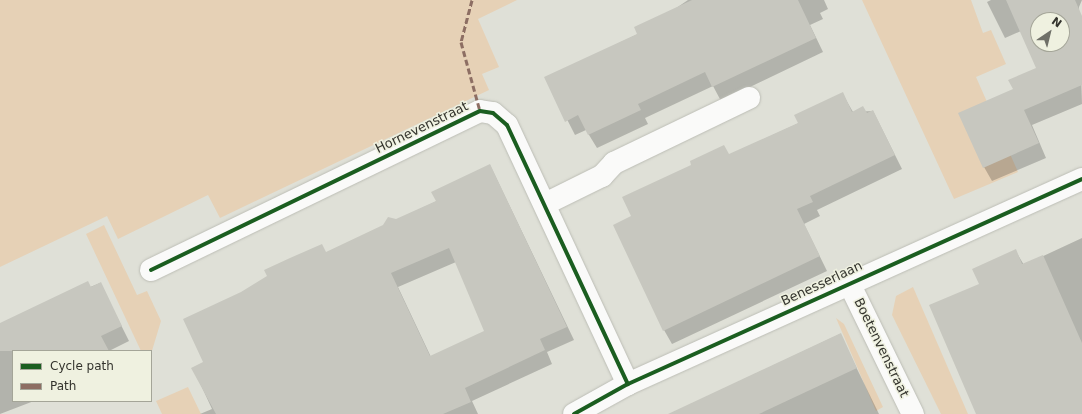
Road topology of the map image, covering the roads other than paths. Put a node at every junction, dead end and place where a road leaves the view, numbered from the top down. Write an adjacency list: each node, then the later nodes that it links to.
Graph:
1 (749, 98): 3 (street)
2 (1082, 179): 5 (street, Benesserlaan)
3 (545, 204): 4 (street, Hornevenstraat); 6 (street, Hornevenstraat)
4 (151, 270)
5 (849, 283): 6 (street, Benesserlaan); 8 (street, Boetenvenstraat)
6 (628, 384): 7 (street, Benesserlaan)
7 (574, 414)
8 (913, 414)

